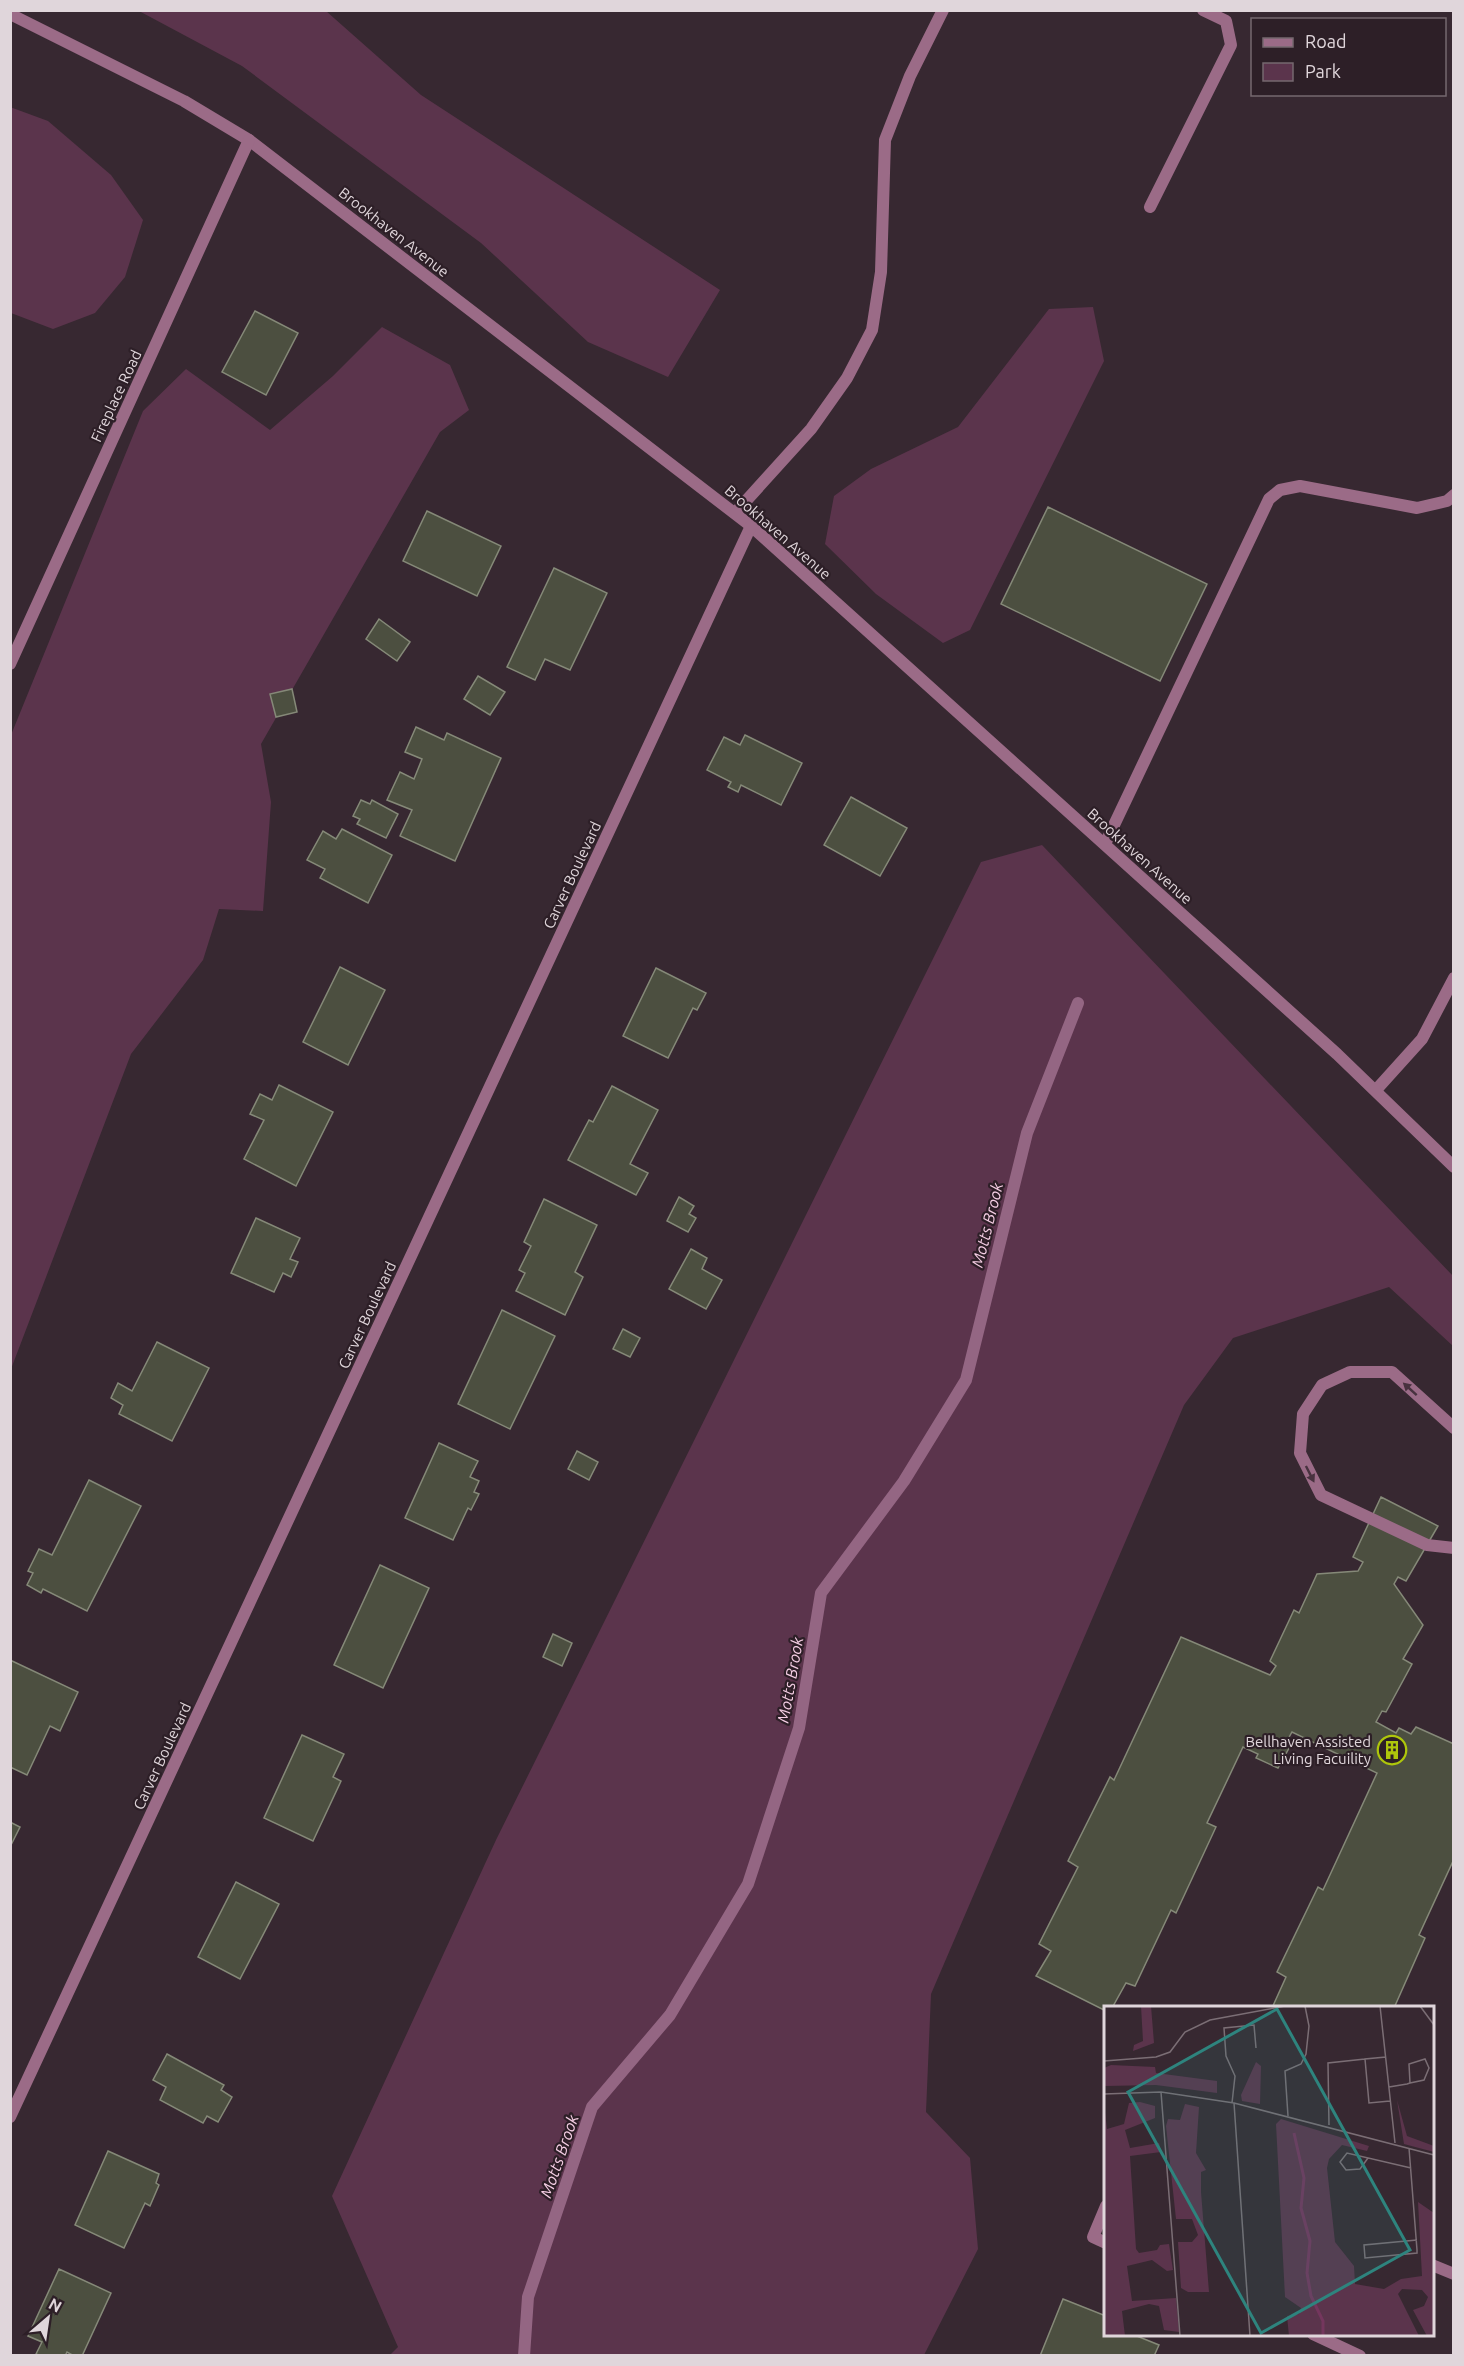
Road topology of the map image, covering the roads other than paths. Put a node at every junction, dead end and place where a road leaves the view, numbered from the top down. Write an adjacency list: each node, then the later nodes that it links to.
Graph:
1 (943, 10): 7 (street)
2 (1203, 10): 5 (street)
3 (10, 14): 4 (street, Brookhaven Avenue)
4 (249, 140): 7 (street, Brookhaven Avenue); 9 (street, Fireplace Road)
5 (1149, 207)
6 (1454, 495): 10 (street)
7 (735, 513): 8 (street, Brookhaven Avenue)
8 (752, 526): 10 (street, Brookhaven Avenue); 16 (street, Carver Boulevard)
9 (10, 664)
10 (1104, 844): 12 (street, Brookhaven Avenue)
11 (1454, 978): 12 (street)
12 (1376, 1090): 13 (street, Brookhaven Avenue)
13 (1454, 1167)
14 (1454, 1428): 15 (street, one-way to 15)
15 (1454, 1548)
16 (10, 2117)
17 (1104, 2211): 18 (street)
18 (1104, 2241)
19 (1434, 2266): 20 (street)
20 (1454, 2274)
21 (1317, 2336): 22 (street)
22 (1360, 2355)

